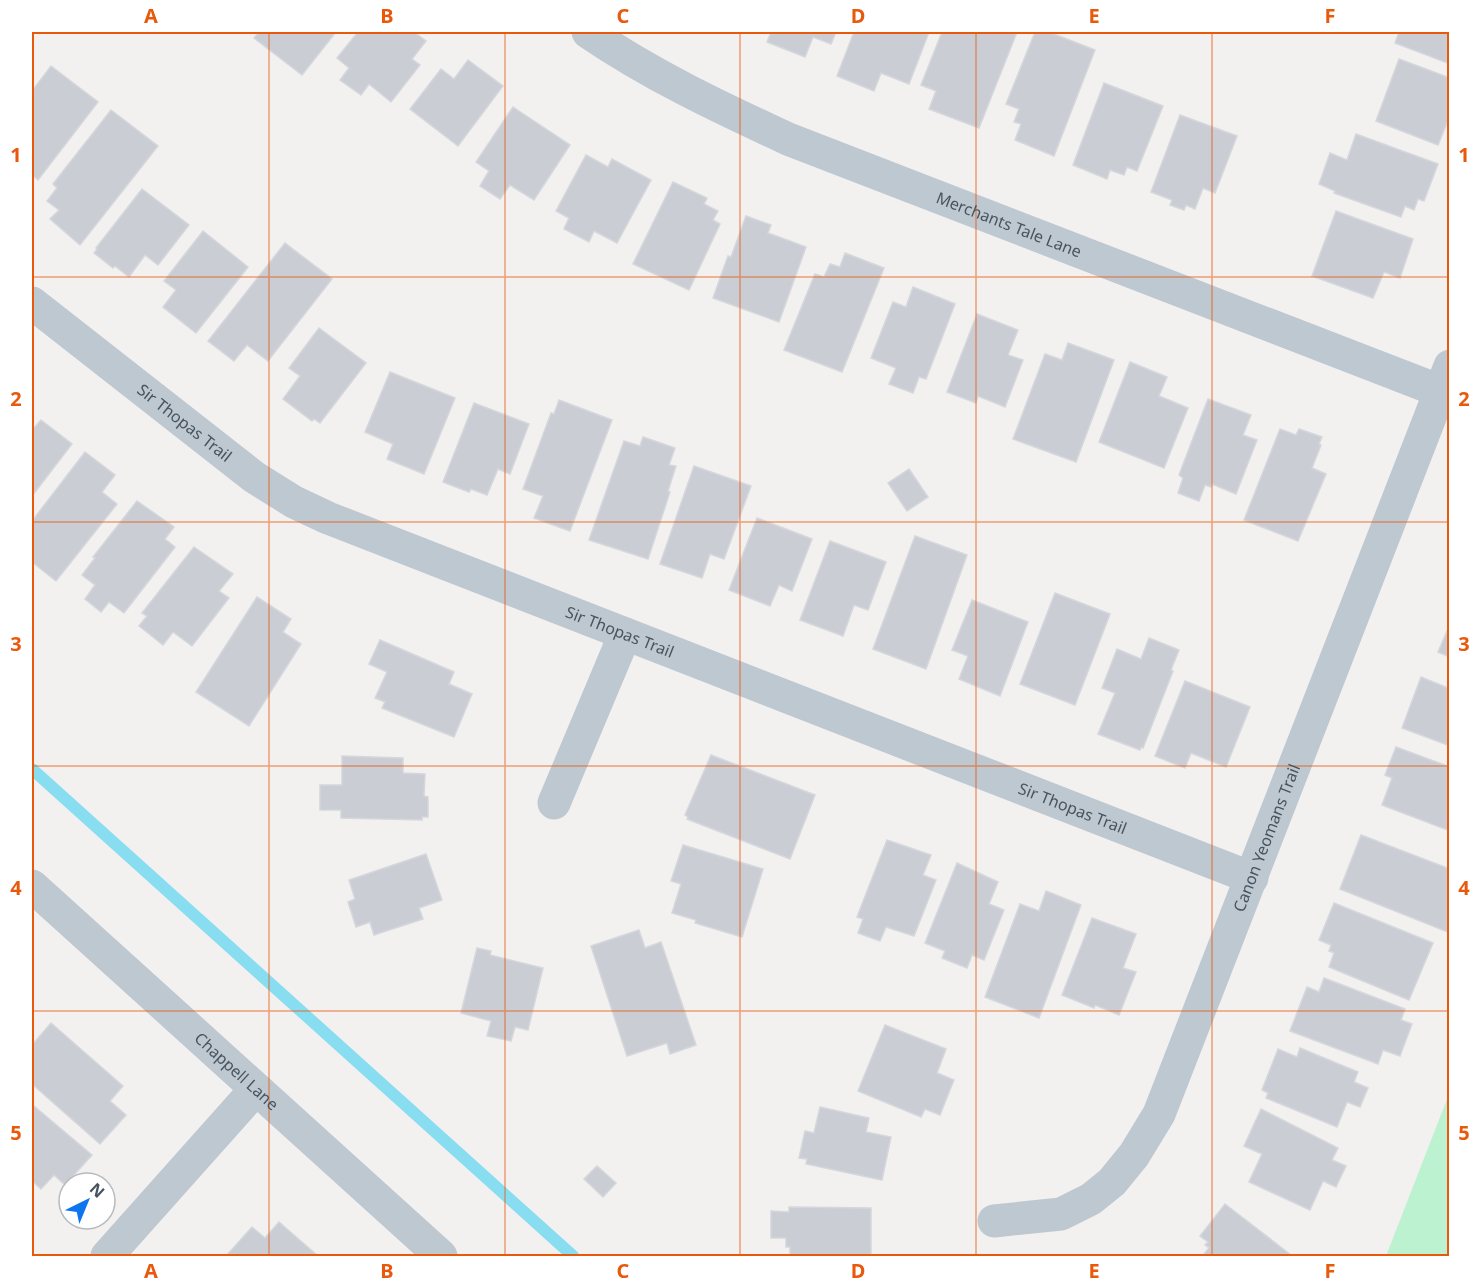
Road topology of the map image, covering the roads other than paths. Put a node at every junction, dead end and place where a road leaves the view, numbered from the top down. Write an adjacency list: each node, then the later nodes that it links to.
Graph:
1 (588, 32): 3 (street, Merchants Tale Lane)
2 (32, 303): 4 (street, Sir Thopas Trail)
3 (1445, 378): 6 (street, Canon Yeomans Trail)
4 (625, 633): 5 (street); 6 (street, Sir Thopas Trail)
5 (554, 803)
6 (1252, 878): 9 (street, Canon Yeomans Trail)
7 (32, 886): 8 (street, Chappell Lane)
8 (255, 1090): 10 (street); 11 (street, Chappell Lane)
9 (994, 1221)
10 (107, 1257)
11 (441, 1257)

